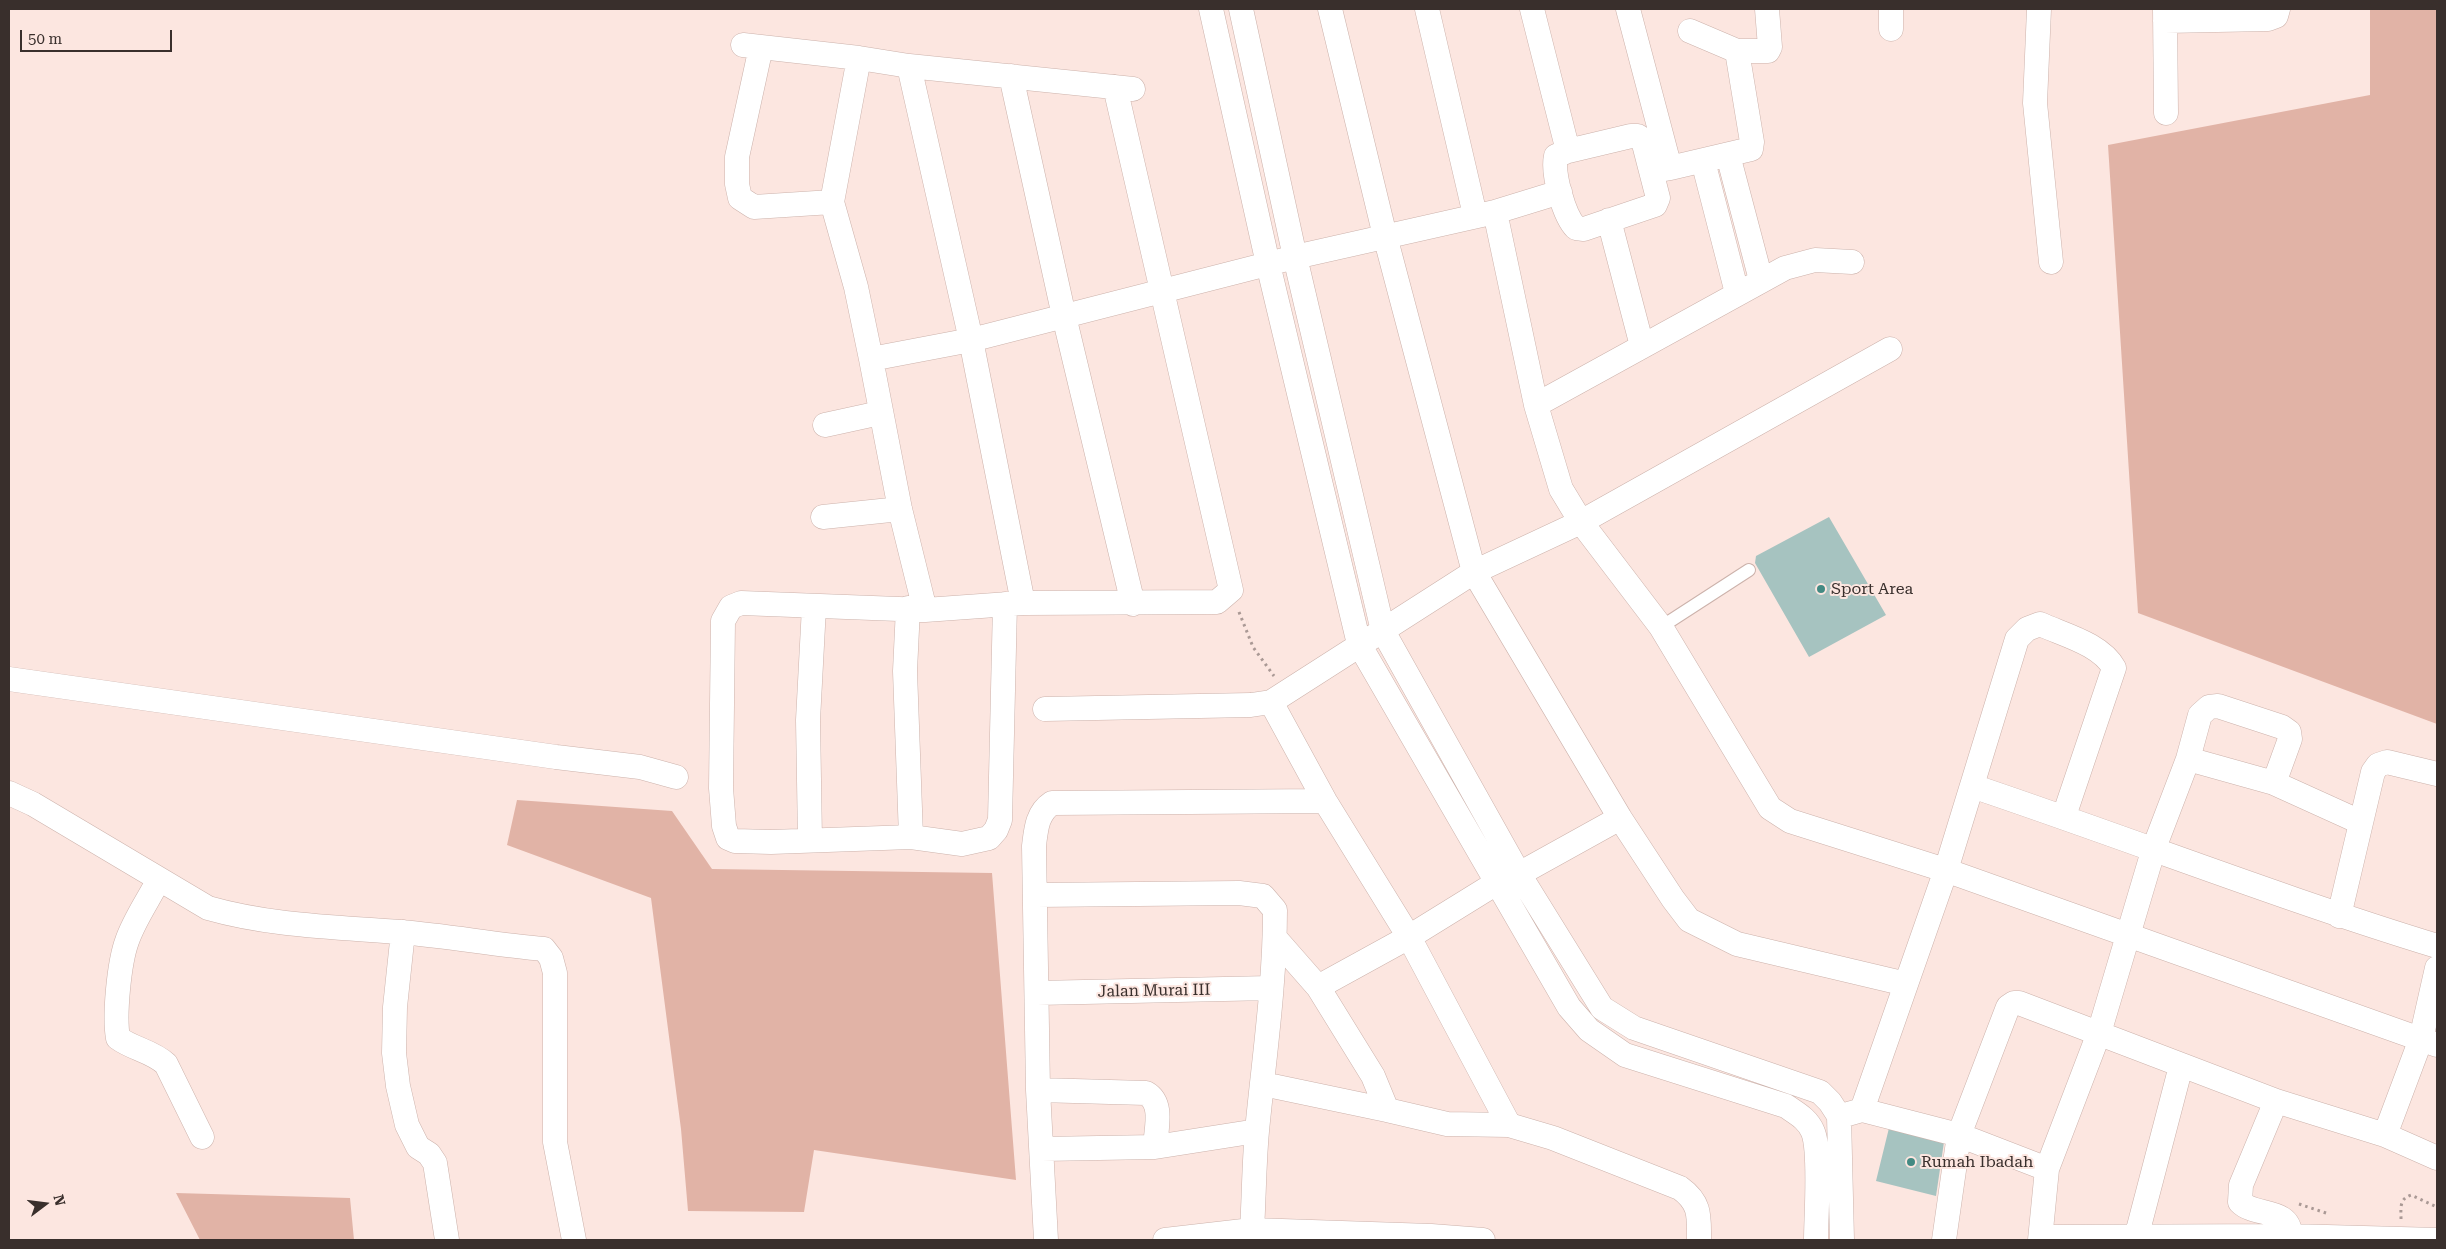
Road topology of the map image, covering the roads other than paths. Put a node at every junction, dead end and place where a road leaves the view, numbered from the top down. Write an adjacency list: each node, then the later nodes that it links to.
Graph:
1 (1211, 9): 29 (street)
2 (1241, 9): 26 (street)
3 (1330, 9): 25 (street)
4 (1427, 9): 23 (street)
5 (1532, 9): 17 (street)
6 (1628, 9): 20 (street)
7 (1767, 9): 12 (street)
8 (2039, 9): 28 (street)
9 (2278, 9): 10 (street)
10 (2165, 15): 16 (street)
11 (1690, 31): 12 (street)
12 (1737, 51): 18 (street)
13 (859, 58): 14 (street); 22 (street); 22 (street)
14 (909, 66): 15 (street); 34 (street)
15 (1011, 76): 31 (street); 33 (street)
16 (2166, 113)
17 (1568, 151): 20 (street); 21 (street)
18 (1728, 156): 19 (street); 30 (street)
19 (1703, 161): 20 (street); 32 (street)
20 (1661, 170): 24 (street)
21 (1560, 192): 23 (street); 24 (street)
22 (832, 202): 37 (street)
23 (1485, 214): 25 (street); 38 (street)
24 (1609, 220): 35 (street)
25 (1385, 236): 26 (street); 45 (street)
26 (1295, 256): 29 (street); 51 (street)
27 (1852, 262): 30 (street)
28 (2051, 262)
29 (1268, 264): 31 (street); 52 (street)
30 (1761, 280): 32 (street)
31 (1161, 292): 33 (street); 47 (street)
32 (1737, 293): 35 (street)
33 (1064, 316): 34 (street); 47 (street)
34 (971, 340): 37 (street); 46 (street)
35 (1642, 346): 38 (street)
36 (1890, 349): 43 (street)
37 (871, 359): 39 (street)
38 (1536, 406): 43 (street)
39 (880, 413): 40 (street); 41 (street)
40 (825, 425)
41 (900, 509): 42 (street); 49 (street)
42 (823, 517)
43 (1581, 522): 45 (street); 50 (street)
44 (1749, 570): 50 (lane)
45 (1474, 572): 51 (street); 64 (street)
46 (1014, 604): 47 (street); 49 (street); 66 (street)
47 (1133, 604)
48 (814, 607): 49 (street); 67 (street); 67 (street)
49 (917, 609): 66 (street)
50 (1661, 627): 69 (street)
51 (1383, 631): 52 (street); 70 (street)
52 (1359, 644): 54 (street); 70 (street)
53 (9, 679): 58 (street)
54 (1280, 697): 55 (street); 62 (street)
55 (1045, 709)
56 (2188, 759): 59 (street); 59 (street); 68 (street)
57 (2437, 774): 65 (street)
58 (676, 777)
59 (2274, 783): 65 (street)
60 (1972, 786): 63 (street); 63 (street); 69 (street)
61 (9, 793): 71 (street)
62 (1325, 801): 72 (street); 78 (street)
63 (2064, 816): 68 (street)
64 (1620, 818): 70 (street); 82 (street)
65 (2360, 822): 74 (street)
66 (911, 837): 67 (street)
67 (810, 840)
68 (2154, 848): 74 (street); 77 (street)
69 (1946, 870): 77 (street); 82 (street)
70 (1508, 878): 73 (street); 75 (street); 78 (street)
71 (159, 879): 76 (street); 99 (street)
72 (1036, 895): 79 (street); 85 (street)
73 (1544, 912): 75 (street); 94 (street)
74 (2339, 916): 80 (street)
75 (1524, 927): 115 (street)
76 (403, 932): 109 (street); 110 (street)
77 (2128, 935): 86 (street); 87 (street)
78 (1409, 937): 83 (street); 95 (street)
79 (1275, 938): 83 (street); 84 (street)
80 (2437, 946)
81 (2437, 968): 87 (street)
82 (1906, 984): 93 (street)
83 (1318, 987): 92 (street)
84 (1270, 988): 85 (street, Jalan Murai III); 89 (street)
85 (1037, 994): 90 (street)
86 (2099, 1033): 88 (street); 97 (street); 103 (street)
87 (2429, 1042): 98 (street)
88 (2181, 1066): 91 (street); 107 (street)
89 (1263, 1084): 92 (street); 96 (street)
90 (1038, 1090): 100 (street); 101 (street)
91 (2276, 1101): 98 (street); 105 (street)
92 (1387, 1110): 95 (street)
93 (1862, 1110): 94 (street); 97 (street)
94 (1839, 1116): 116 (street)
95 (1508, 1125): 114 (street)
96 (1257, 1131): 100 (street); 104 (street)
97 (1959, 1134): 103 (street); 117 (street)
98 (2385, 1135): 102 (street)
99 (202, 1137)
100 (1155, 1147): 101 (street)
101 (1042, 1149): 111 (street)
102 (2437, 1158)
103 (2047, 1169): 108 (street)
104 (1252, 1230): 106 (street); 113 (street)
105 (2290, 1236): 107 (street); 118 (street)
106 (1208, 1237): 112 (street)
107 (2136, 1238): 108 (street)
108 (2040, 1239)
109 (447, 1240)
110 (574, 1240)
111 (1046, 1240)
112 (1165, 1240)
113 (1484, 1240)
114 (1700, 1240)
115 (1816, 1240)
116 (1842, 1240)
117 (1944, 1240)
118 (2437, 1240)

